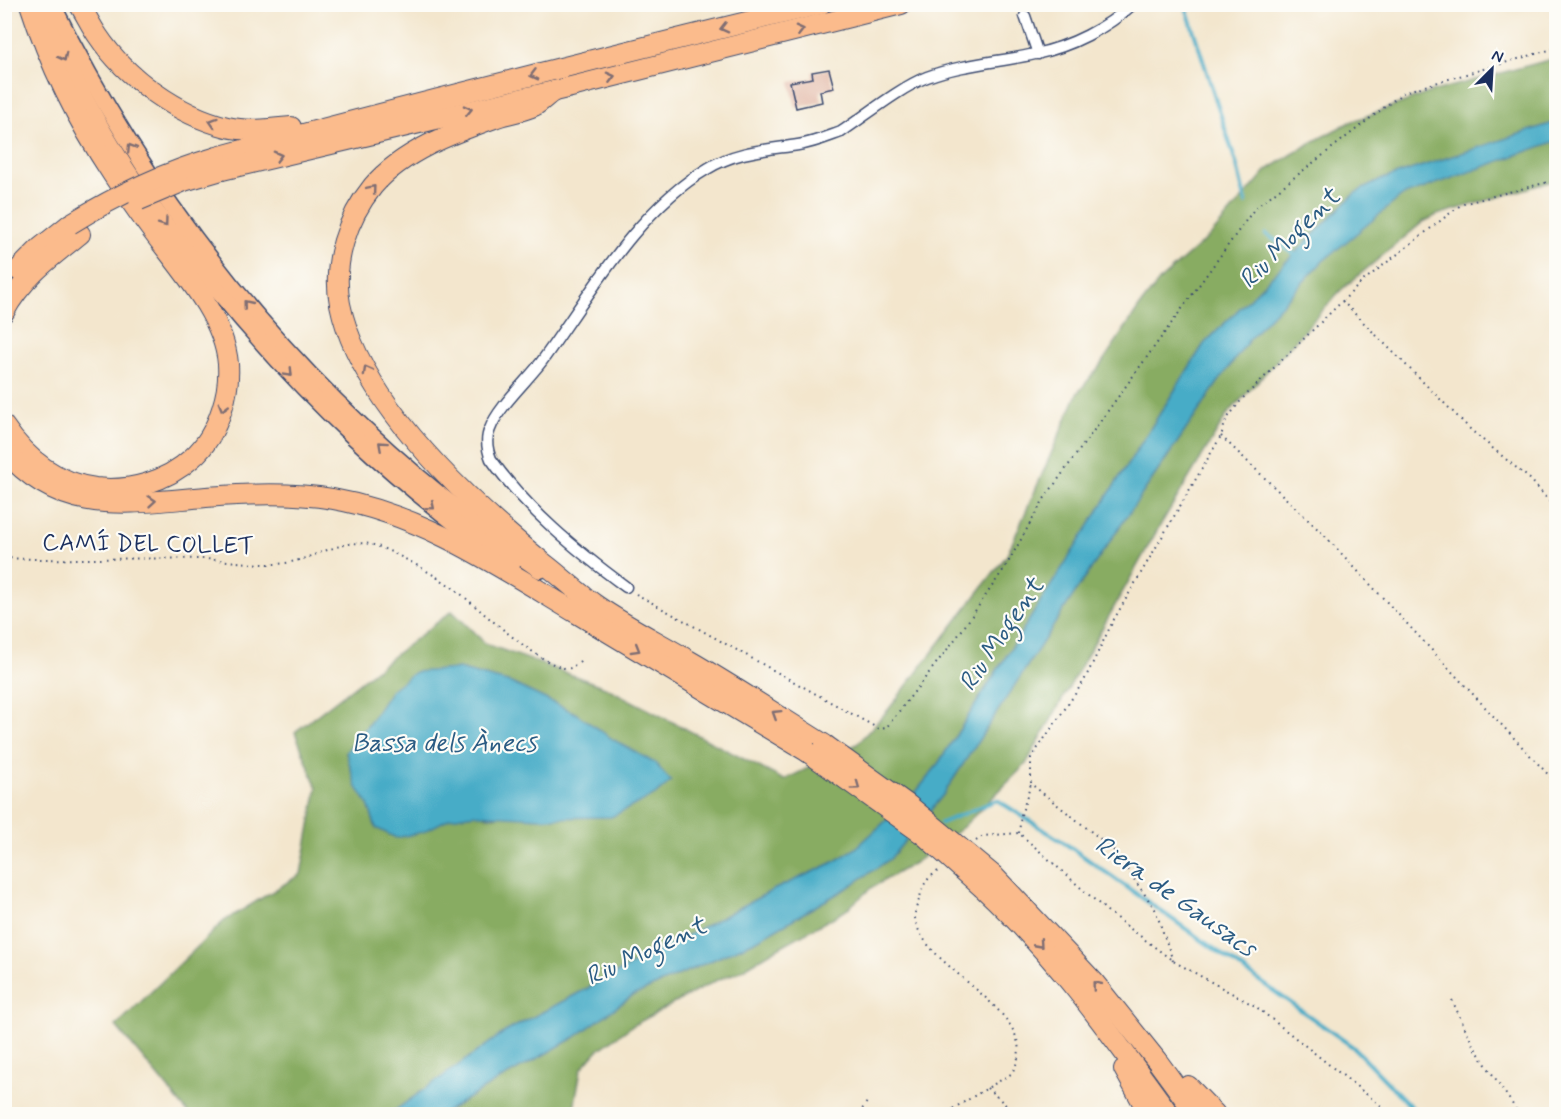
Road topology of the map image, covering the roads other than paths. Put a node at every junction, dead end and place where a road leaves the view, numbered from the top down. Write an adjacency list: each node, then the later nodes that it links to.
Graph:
1 (30, 4): 16 (highway, one-way to 16)
2 (37, 4): 19 (highway, one-way to 19)
3 (52, 4): 19 (highway, one-way to 3)
4 (80, 4): 11 (highway, one-way to 4)
5 (821, 4): 11 (highway, one-way to 11)
6 (901, 4): 10 (highway, one-way to 6)
7 (1133, 4): 9 (street)
8 (1025, 16): 9 (street)
9 (1038, 54): 18 (street)
10 (554, 91): 12 (highway, one-way to 10); 19 (highway, one-way to 10)
11 (354, 120): 12 (highway)
12 (219, 164): 13 (highway, bridge)
13 (75, 229): 14 (highway); 15 (highway)
14 (4, 287)
15 (4, 312)
16 (4, 426)
17 (4, 450): 19 (highway, one-way to 19)
18 (626, 586)
19 (591, 612): 20 (highway, bridge)
20 (1106, 1011): 21 (highway); 22 (highway); 23 (highway); 24 (highway)
21 (1149, 1114)
22 (1168, 1114)
23 (1196, 1114)
24 (1215, 1114)

